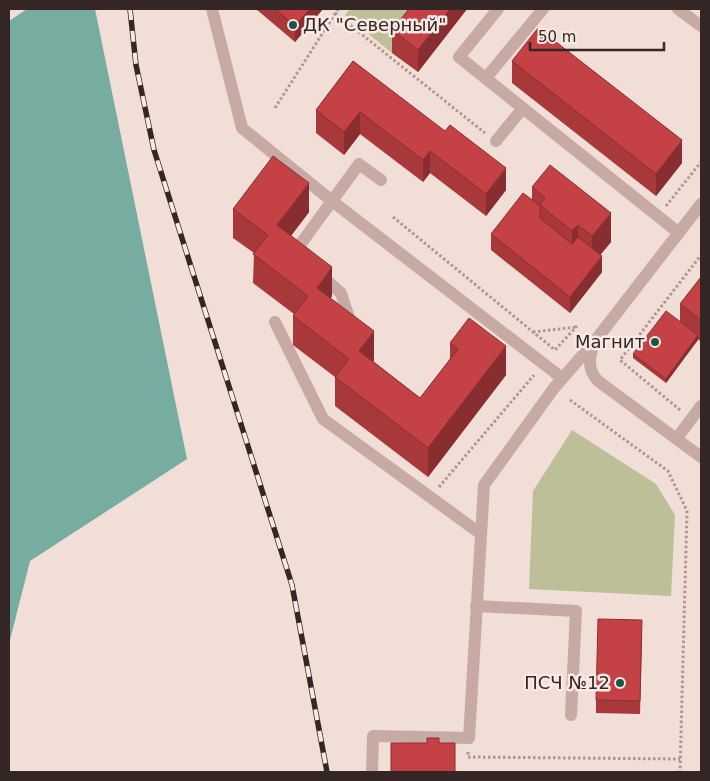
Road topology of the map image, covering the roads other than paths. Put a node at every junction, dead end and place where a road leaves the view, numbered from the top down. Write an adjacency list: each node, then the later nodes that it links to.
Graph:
1 (212, 9): 10 (street)
2 (498, 9): 6 (street)
3 (543, 9): 6 (street)
4 (678, 9): 5 (street)
5 (701, 26)
6 (486, 78): 7 (street)
7 (523, 108): 8 (street); 12 (street)
8 (496, 141)
9 (381, 180): 10 (street)
10 (332, 201): 14 (street); 16 (street)
11 (701, 204): 12 (street)
12 (679, 233): 15 (street)
13 (275, 322): 20 (street)
14 (353, 330)
15 (595, 340): 16 (street); 18 (street)
16 (562, 378): 20 (street)
17 (701, 406): 18 (street)
18 (677, 438): 19 (street)
19 (701, 457)
20 (481, 534): 21 (street)
21 (476, 606): 22 (street); 23 (street)
22 (571, 715)
23 (372, 772)

